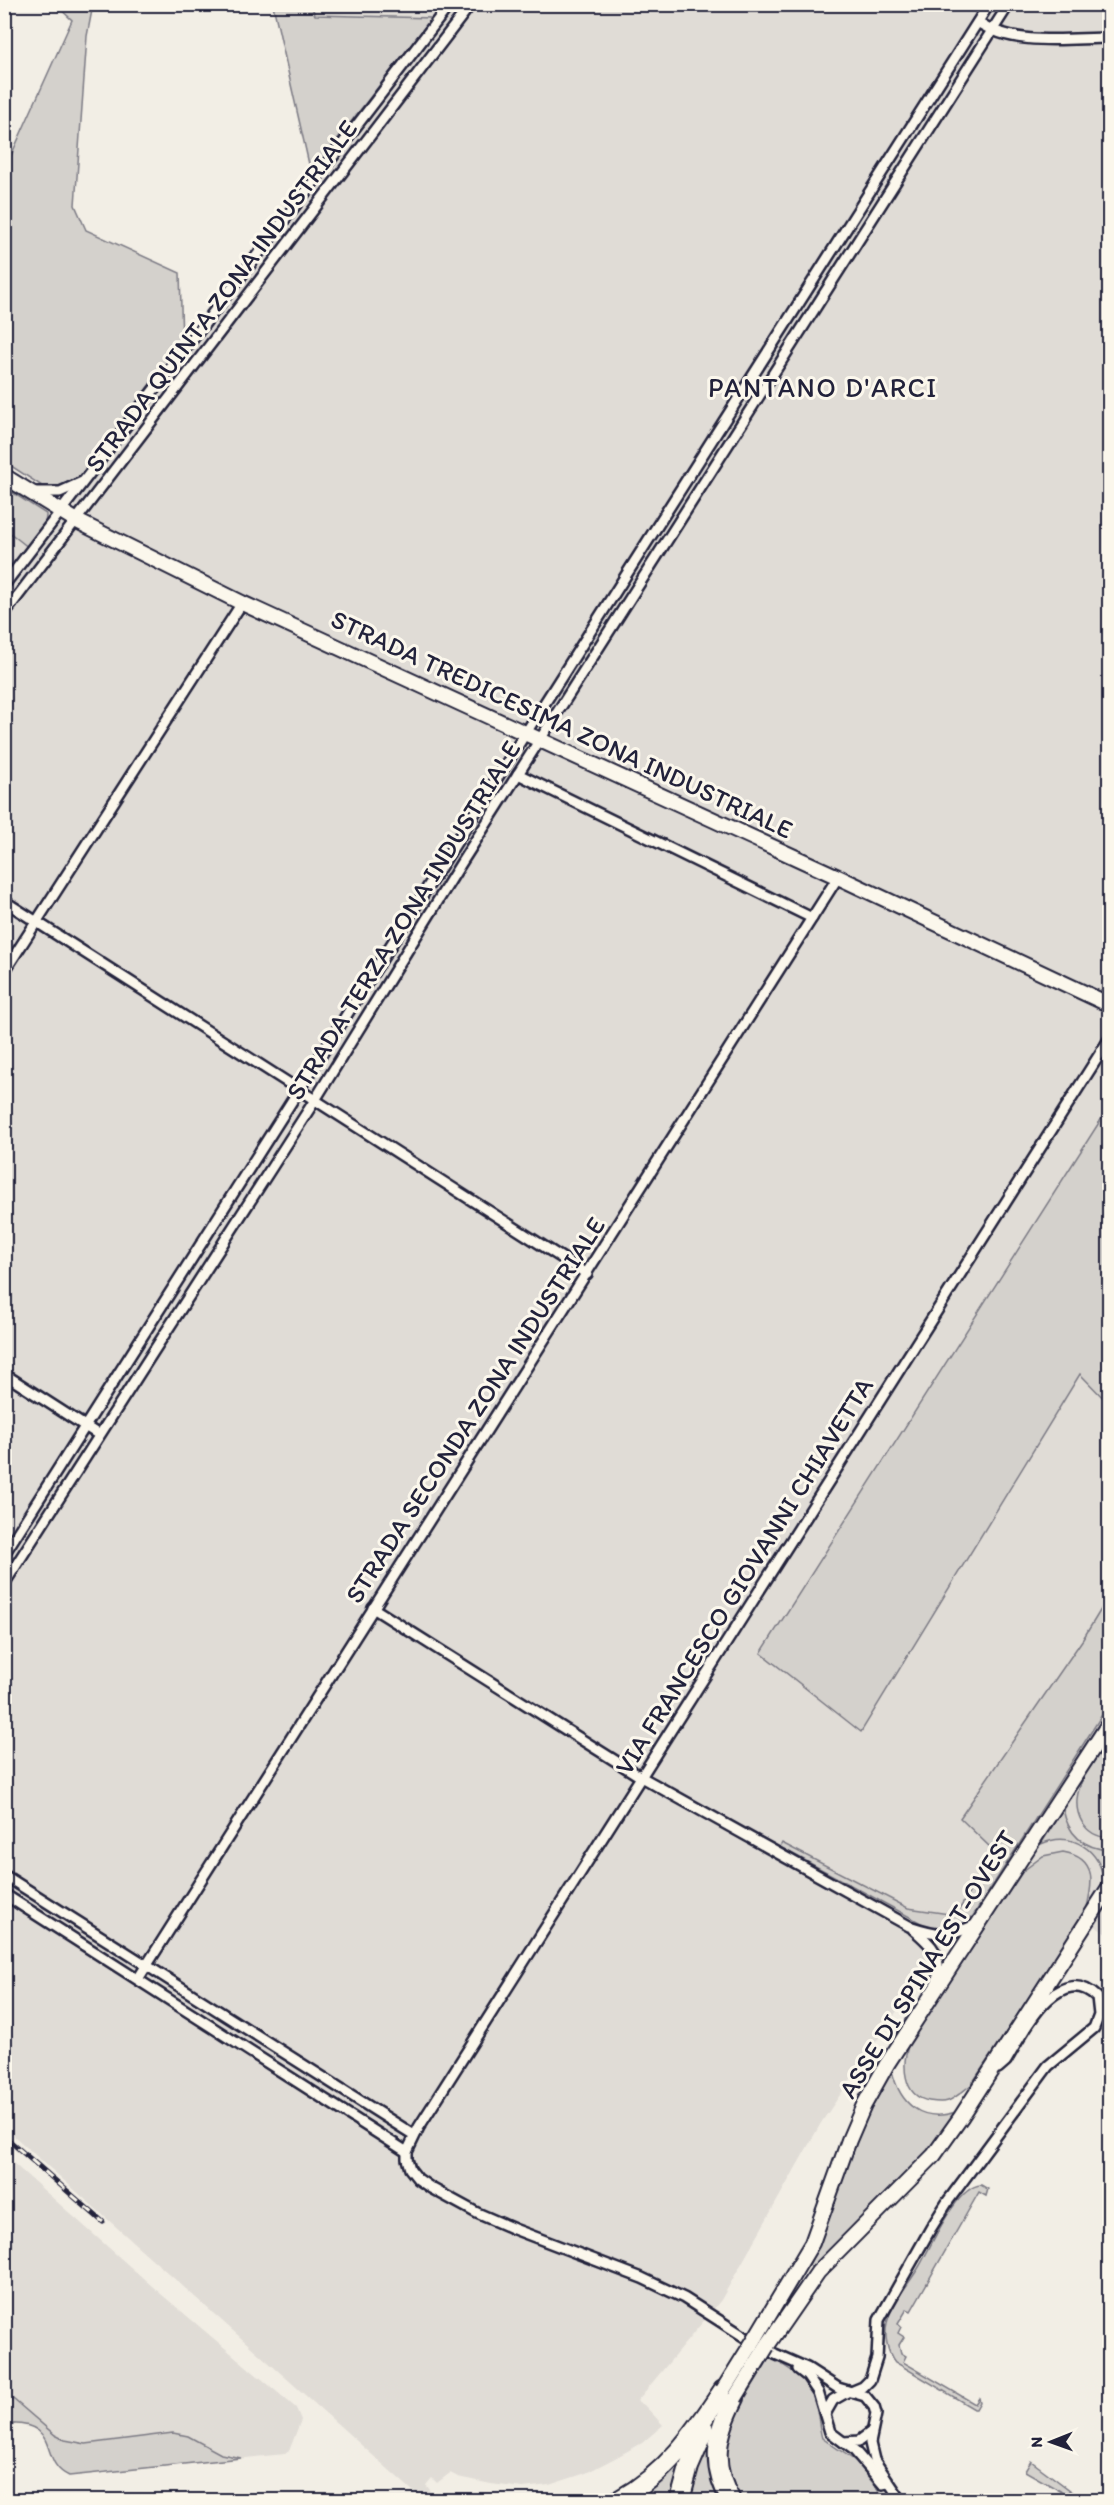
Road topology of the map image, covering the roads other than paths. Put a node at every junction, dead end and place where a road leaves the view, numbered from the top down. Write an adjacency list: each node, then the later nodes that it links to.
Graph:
1 (450, 4): 11 (street, STRADA QUINTA ZONA INDUSTRIALE)
2 (471, 4): 14 (street, STRADA QUINTA ZONA INDUSTRIALE)
3 (989, 4): 5 (street, STRADA TERZA ZONA INDUSTRIALE)
4 (1009, 4): 6 (street, STRADA TERZA ZONA INDUSTRIALE)
5 (978, 22): 6 (street); 8 (street, STRADA TERZA ZONA INDUSTRIALE)
6 (991, 32): 7 (street); 9 (street, STRADA TERZA ZONA INDUSTRIALE)
7 (1110, 38)
8 (732, 408): 9 (street); 18 (street, STRADA TERZA ZONA INDUSTRIALE)
9 (746, 417): 19 (street, STRADA TERZA ZONA INDUSTRIALE)
10 (4, 476): 12 (main road, STRADA TREDICESIMA ZONA INDUSTRIALE)
11 (86, 478): 12 (street); 13 (street, STRADA QUINTA ZONA INDUSTRIALE)
12 (30, 492): 13 (main road, STRADA TREDICESIMA ZONA INDUSTRIALE)
13 (62, 512): 14 (main road, STRADA TREDICESIMA ZONA INDUSTRIALE); 15 (street, STRADA QUINTA ZONA INDUSTRIALE)
14 (77, 520): 16 (main road, STRADA TREDICESIMA ZONA INDUSTRIALE); 17 (street, STRADA QUINTA ZONA INDUSTRIALE)
15 (4, 585)
16 (242, 603): 18 (main road, STRADA TREDICESIMA ZONA INDUSTRIALE); 26 (street)
17 (4, 614)
18 (526, 733): 19 (main road, STRADA TREDICESIMA ZONA INDUSTRIALE); 21 (street, STRADA TERZA ZONA INDUSTRIALE)
19 (541, 740): 20 (street, STRADA TERZA ZONA INDUSTRIALE); 23 (main road, STRADA TREDICESIMA ZONA INDUSTRIALE)
20 (518, 774): 22 (street, STRADA TERZA ZONA INDUSTRIALE); 25 (street)
21 (447, 854): 22 (street); 30 (street, STRADA TERZA ZONA INDUSTRIALE)
22 (460, 865): 31 (street, STRADA TERZA ZONA INDUSTRIALE)
23 (838, 878): 25 (street, STRADA SECONDA ZONA INDUSTRIALE); 28 (main road, STRADA TREDICESIMA ZONA INDUSTRIALE)
24 (4, 902): 26 (street)
25 (812, 918): 34 (street, STRADA SECONDA ZONA INDUSTRIALE)
26 (36, 922): 27 (street); 30 (street)
27 (4, 972)
28 (1108, 1006)
29 (1110, 1038): 44 (street, VIA FRANCESCO GIOVANNI CHIAVETTA)
30 (300, 1090): 31 (street); 32 (street, STRADA TERZA ZONA INDUSTRIALE)
31 (315, 1100): 33 (street, STRADA TERZA ZONA INDUSTRIALE); 34 (street)
32 (203, 1241): 33 (street); 36 (street, STRADA TERZA ZONA INDUSTRIALE)
33 (218, 1251): 37 (street, STRADA TERZA ZONA INDUSTRIALE)
34 (587, 1274): 42 (street, STRADA SECONDA ZONA INDUSTRIALE)
35 (4, 1374): 36 (street)
36 (85, 1426): 37 (street); 38 (street, STRADA TERZA ZONA INDUSTRIALE)
37 (99, 1435): 39 (street, STRADA TERZA ZONA INDUSTRIALE)
38 (57, 1471): 39 (street); 40 (street, STRADA TERZA ZONA INDUSTRIALE)
39 (70, 1480): 41 (street, STRADA TERZA ZONA INDUSTRIALE)
40 (4, 1554)
41 (4, 1584)
42 (373, 1608): 44 (street); 50 (street, STRADA SECONDA ZONA INDUSTRIALE)
43 (1110, 1722): 48 (main road, ASSE DI SPINA EST-OVEST)
44 (642, 1778): 49 (street); 54 (street, VIA FRANCESCO GIOVANNI CHIAVETTA)
45 (4, 1875): 50 (street)
46 (1110, 1886): 53 (main road)
47 (4, 1894): 51 (street)
48 (979, 1923): 49 (street); 52 (main road, ASSE DI SPINA EST-OVEST)
49 (909, 1926): 52 (street)
50 (147, 1966): 51 (street, STRADA SECONDA ZONA INDUSTRIALE); 54 (street)
51 (138, 1979): 55 (street)
52 (936, 1990): 56 (main road, ASSE DI SPINA EST-OVEST)
53 (983, 2082): 56 (main road); 58 (street)
54 (414, 2135): 55 (street, VIA FRANCESCO GIOVANNI CHIAVETTA)
55 (406, 2152): 57 (street)
56 (762, 2342): 59 (main road, bridge)
57 (787, 2360): 58 (street); 60 (street)
58 (849, 2392): 60 (street); 61 (street)
59 (729, 2394): 63 (highway); 64 (highway); 65 (highway)
60 (825, 2415): 62 (street)
61 (871, 2432): 62 (street); 66 (street)
62 (844, 2442): 66 (street)
63 (619, 2500)
64 (680, 2500)
65 (731, 2500)
66 (900, 2500)

